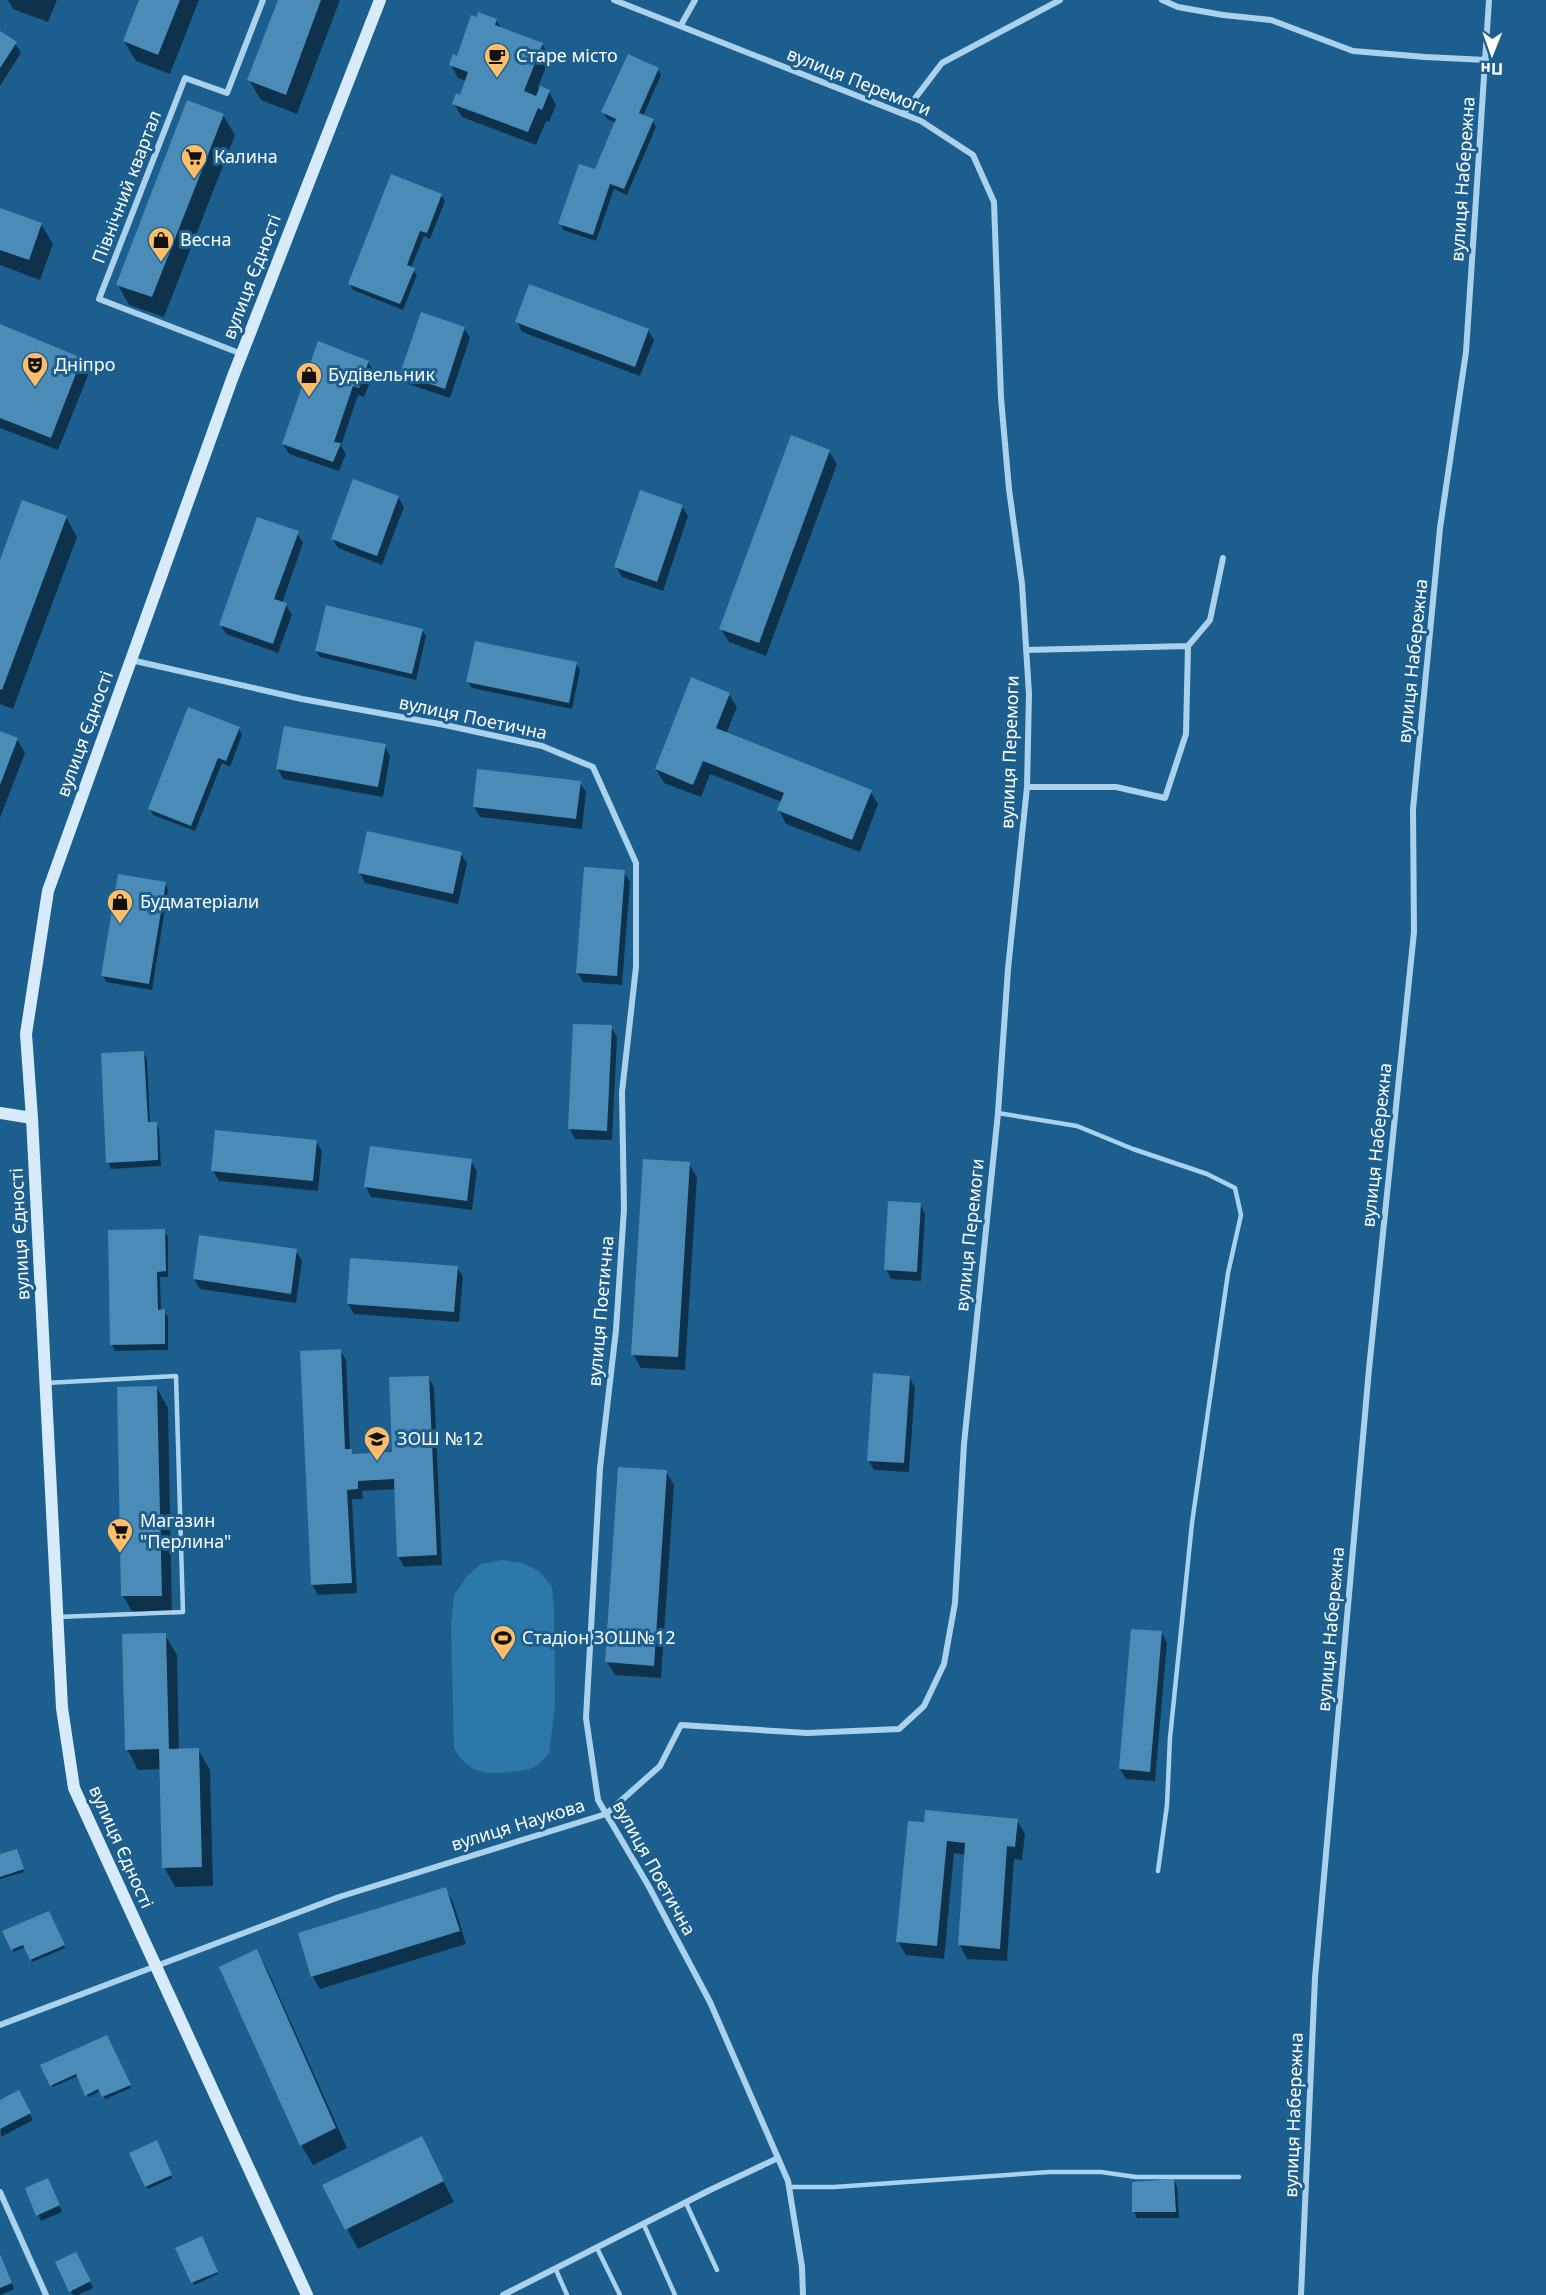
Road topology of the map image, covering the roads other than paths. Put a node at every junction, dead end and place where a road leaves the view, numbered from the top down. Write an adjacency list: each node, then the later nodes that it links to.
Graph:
1 (263, 0): 11 (street, Північний квартал)
2 (380, 0): 11 (street, вулиця Єдності)
3 (614, 0): 8 (street, вулиця Перемоги)
4 (695, 0): 8 (street)
5 (1060, 0): 10 (street)
6 (1161, 0): 9 (street)
7 (1489, 0): 9 (street, вулиця Набережна)
8 (681, 26): 10 (street, вулиця Перемоги)
9 (1486, 60): 43 (street, вулиця Набережна)
10 (903, 114): 14 (street, вулиця Перемоги)
11 (242, 354): 15 (street, вулиця Єдності)
12 (1223, 558): 13 (street)
13 (1188, 646): 14 (street); 16 (street)
14 (1026, 650): 16 (street, вулиця Перемоги)
15 (131, 660): 19 (street, вулиця Єдності); 23 (street, вулиця Поетична)
16 (1028, 787): 18 (street, вулиця Перемоги)
17 (0, 1113): 19 (street)
18 (998, 1113): 22 (street, вулиця Перемоги); 24 (lane)
19 (32, 1118): 20 (street, вулиця Єдності)
20 (46, 1383): 21 (street, вулиця Єдності); 21 (lane)
21 (58, 1617): 25 (street, вулиця Єдності)
22 (899, 1729): 23 (street, вулиця Наукова)
23 (606, 1814): 25 (street, вулиця Наукова); 27 (street, вулиця Поетична)
24 (1158, 1871)
25 (156, 1967): 26 (street, вулиця Наукова); 37 (street, вулиця Єдності)
26 (0, 2025)
27 (778, 2158): 29 (street, вулиця Поетична); 31 (street)
28 (1239, 2177): 29 (lane)
29 (789, 2187): 42 (street, вулиця Поетична)
30 (0, 2192): 36 (street)
31 (686, 2203): 32 (street); 35 (lane)
32 (644, 2224): 33 (street); 41 (lane)
33 (597, 2248): 34 (street); 40 (lane)
34 (556, 2270): 38 (street); 39 (lane)
35 (717, 2270)
36 (46, 2295)
37 (307, 2295)
38 (505, 2295)
39 (567, 2295)
40 (620, 2295)
41 (675, 2295)
42 (803, 2295)
43 (1301, 2295)

